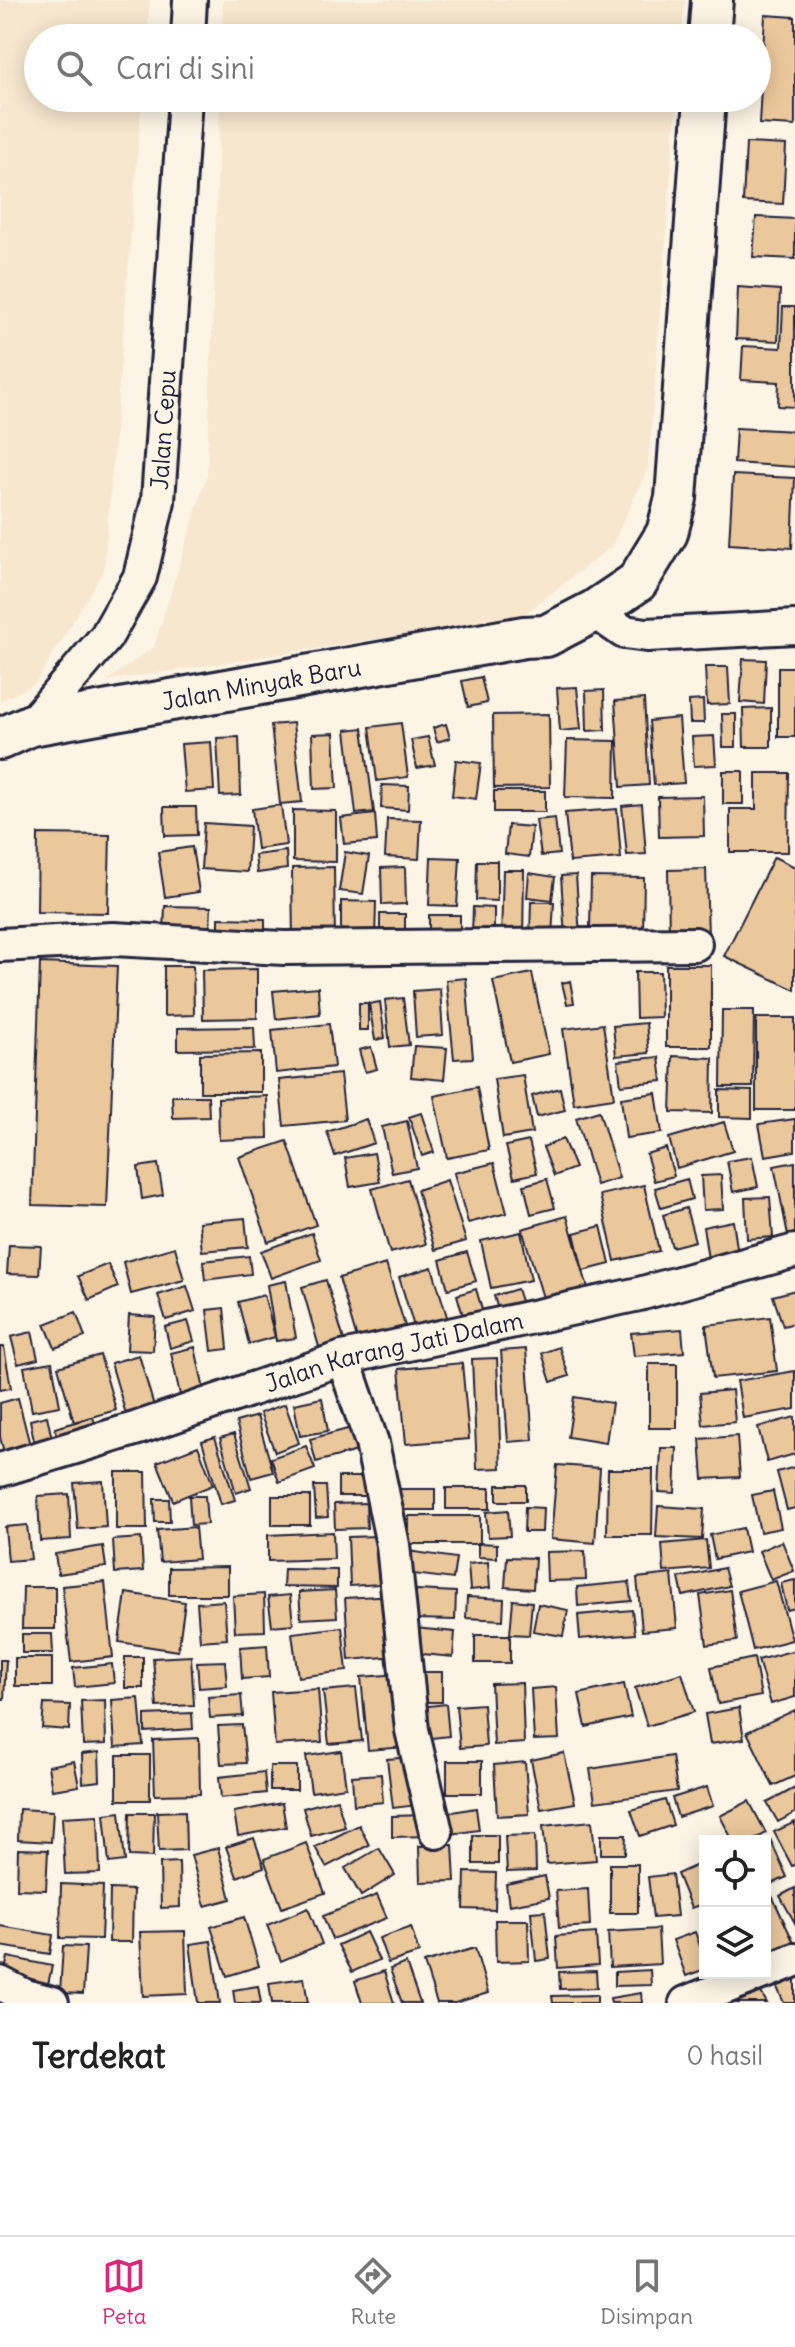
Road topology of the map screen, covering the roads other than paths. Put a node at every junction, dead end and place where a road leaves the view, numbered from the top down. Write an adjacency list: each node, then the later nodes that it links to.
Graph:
1 (190, 0): 3 (street)
2 (712, 0): 4 (main road)
3 (189, 24)
4 (710, 24)
5 (184, 112): 11 (street, Jalan Cepu)
6 (704, 112): 7 (main road, Jalan Minyak Baru)
7 (649, 565): 8 (main road, Jalan Minyak Baru); 10 (main road, Jalan Minyak Baru)
8 (594, 611): 9 (street); 10 (main road, Jalan Minyak Baru)
9 (795, 627)
10 (524, 637): 11 (main road, Jalan Minyak Baru)
11 (16, 732)
12 (695, 944): 13 (street)
13 (0, 945)
14 (795, 1251): 15 (street, Jalan Karang Jati Dalam)
15 (343, 1358): 16 (street, Jalan Karang Jati Dalam); 17 (street)
16 (0, 1470)
17 (436, 1832)
18 (795, 1960): 19 (street)
19 (771, 1969)
20 (746, 1979): 23 (street)
21 (0, 1983): 22 (street)
22 (52, 2003)
23 (686, 2003)

